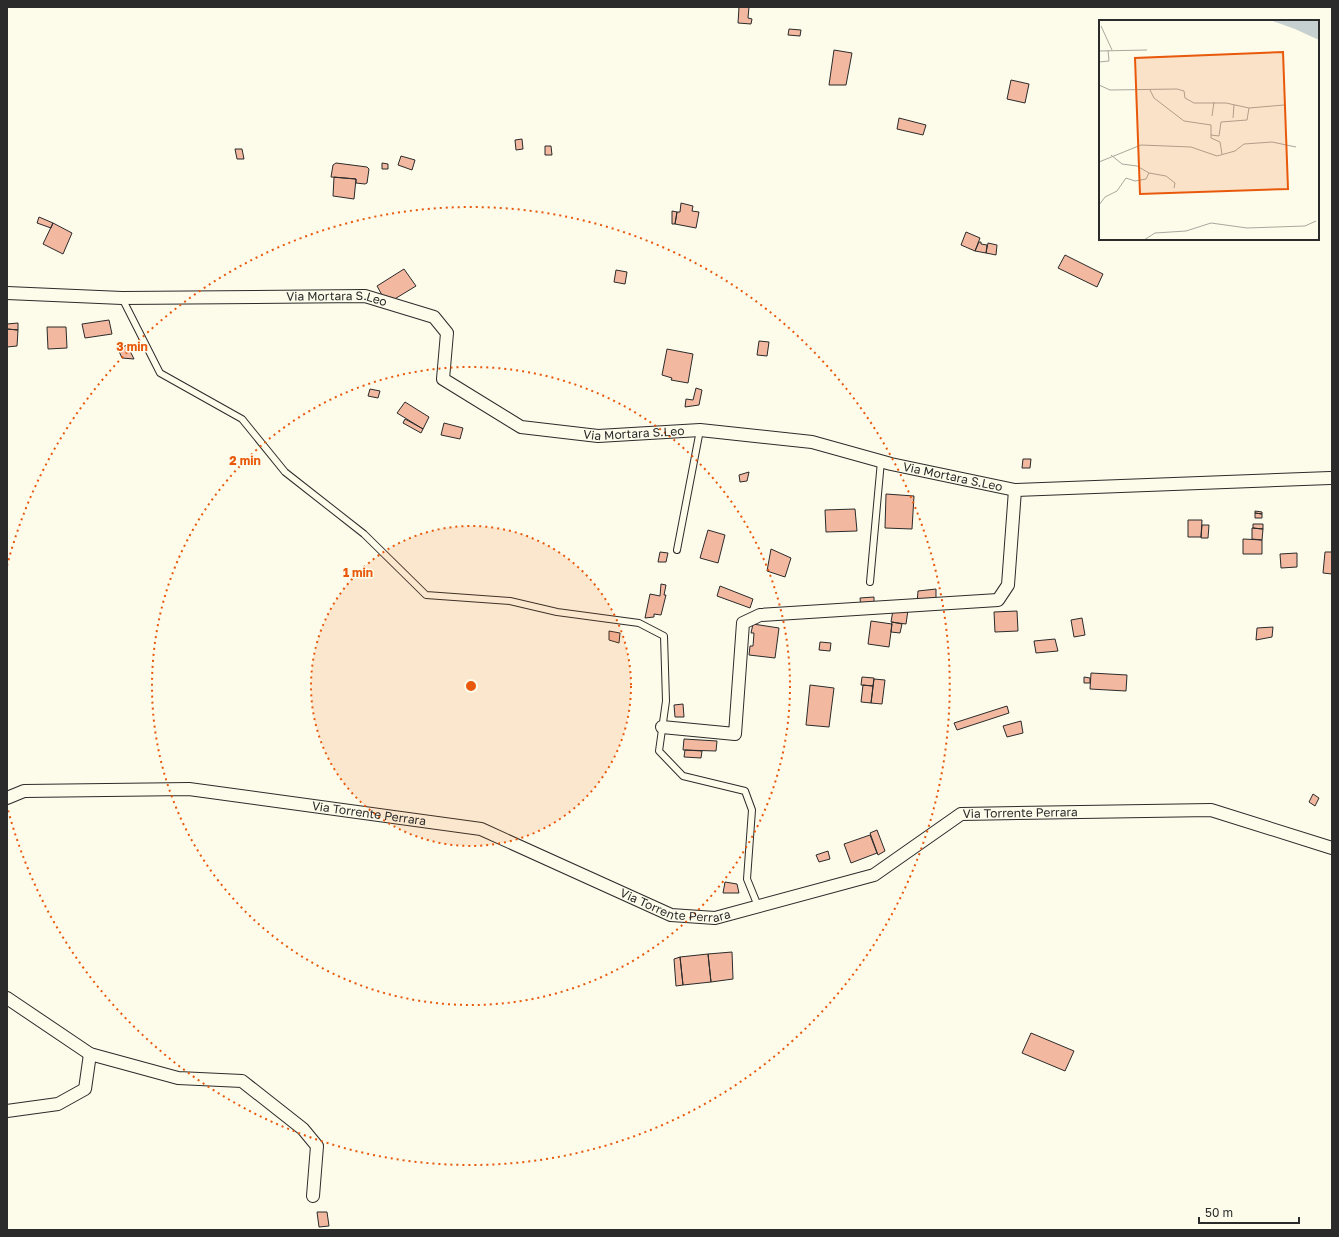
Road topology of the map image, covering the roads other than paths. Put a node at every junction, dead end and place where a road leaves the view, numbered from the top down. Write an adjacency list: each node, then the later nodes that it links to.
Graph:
1 (7, 293): 2 (street, Via Mortara S.Leo)
2 (122, 298): 3 (street, Via Mortara S.Leo); 9 (lane)
3 (700, 430): 4 (street, Via Mortara S.Leo); 7 (lane)
4 (881, 461): 6 (street, Via Mortara S.Leo); 8 (lane)
5 (1330, 478): 6 (street, Via Mortara S.Leo)
6 (1015, 490): 9 (street)
7 (676, 550)
8 (870, 582)
9 (662, 727): 12 (lane)
10 (7, 798): 12 (street, Via Torrente Perrara)
11 (1332, 848): 12 (street, Via Torrente Perrara)
12 (758, 906)
13 (7, 998): 14 (street)
14 (90, 1054): 15 (street); 16 (street)
15 (7, 1111)
16 (313, 1196)

